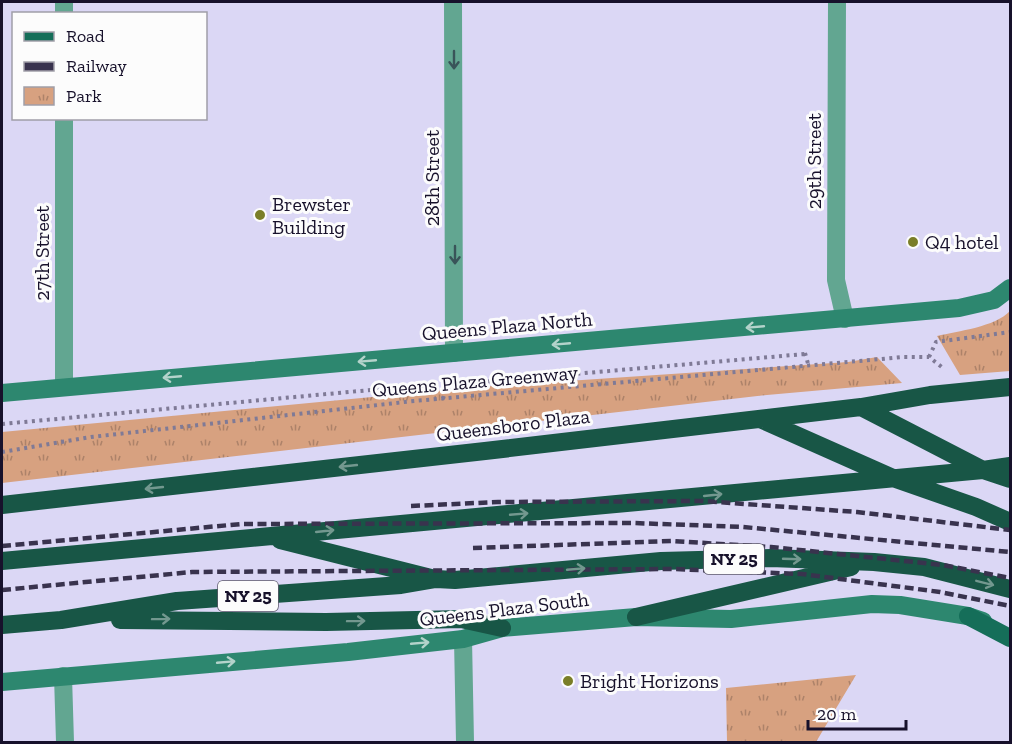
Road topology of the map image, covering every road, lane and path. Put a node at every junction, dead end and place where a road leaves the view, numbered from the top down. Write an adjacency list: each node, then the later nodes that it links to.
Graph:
1 (453, 2): 7 (street, 28th Street, one-way to 7)
2 (837, 2): 5 (street, 29th Street)
3 (64, 120): 13 (street, 27th Street)
4 (1011, 288): 5 (main road, Queens Plaza North)
5 (845, 319): 7 (main road, Queens Plaza North, one-way to 7)
6 (1011, 332): 8 (path)
7 (454, 353): 13 (main road, Queens Plaza North, one-way to 13)
8 (929, 357): 9 (path, Queens Plaza Greenway); 10 (path)
9 (809, 367): 12 (path); 16 (path, Queens Plaza Greenway)
10 (947, 371)
11 (449, 376): 12 (path)
12 (447, 385): 16 (path); 19 (path)
13 (64, 387): 15 (main road, Queens Plaza North)
14 (1011, 387): 17 (highway, Queensboro Plaza)
15 (2, 393)
16 (443, 399): 20 (path, Queens Plaza Greenway)
17 (861, 406): 18 (highway, Queensboro Plaza); 22 (highway)
18 (760, 418): 23 (highway); 25 (highway, Queensboro Plaza, one-way to 25)
19 (2, 424)
20 (2, 452)
21 (1011, 466): 22 (highway)
22 (983, 470): 23 (highway); 24 (highway)
23 (893, 478): 26 (highway); 27 (highway, one-way to 23)
24 (1011, 479)
25 (2, 505)
26 (1011, 522)
27 (266, 537): 28 (highway, NY 25); 30 (highway, NY 25)
28 (2, 561)
29 (874, 562): 30 (highway, NY 25, one-way to 29); 31 (highway, NY 25, one-way to 31); 33 (highway)
30 (436, 579): 34 (highway, NY 25)
31 (1011, 589)
32 (968, 616): 33 (main road, Queens Plaza South); 37 (main road, Queens Plaza South); 38 (main road)
33 (636, 617): 36 (main road, Queens Plaza South)
34 (61, 620): 35 (highway, NY 25); 36 (highway, one-way to 36)
35 (2, 626)
36 (502, 628): 39 (main road, Queens Plaza South)
37 (1011, 630)
38 (1011, 638)
39 (463, 639): 40 (main road, Queens Plaza South, one-way to 39); 43 (street)
40 (63, 676): 41 (main road, Queens Plaza South); 42 (street)
41 (2, 682)
42 (65, 742)
43 (465, 742)

